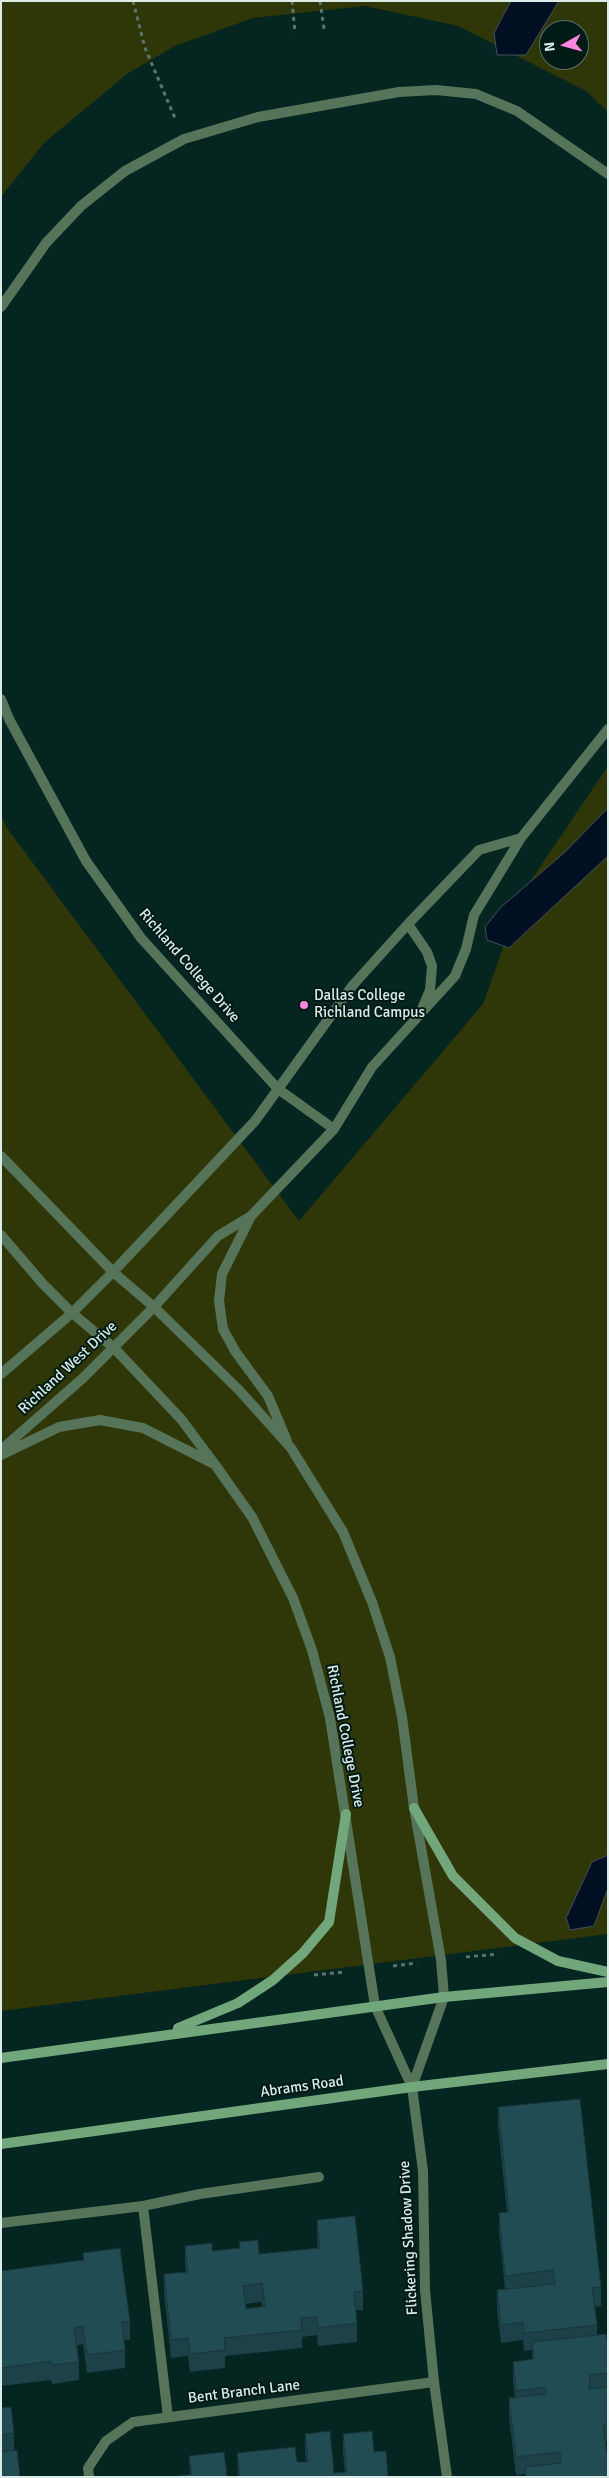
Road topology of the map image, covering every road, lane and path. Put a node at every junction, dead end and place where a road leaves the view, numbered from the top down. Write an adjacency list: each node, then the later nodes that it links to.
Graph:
1 (134, 1): 6 (path)
2 (292, 1): 5 (path)
3 (320, 1): 4 (path)
4 (324, 29)
5 (295, 33)
6 (184, 139): 7 (street); 8 (street)
7 (608, 174)
8 (1, 307)
9 (1, 699): 14 (street, Richland College Drive)
10 (608, 729): 11 (street)
11 (522, 838): 12 (street); 13 (street)
12 (408, 924): 13 (street); 14 (street)
13 (417, 1019): 15 (street)
14 (278, 1089): 15 (street, Richland College Drive); 19 (street)
15 (334, 1129): 17 (street)
16 (1, 1156): 19 (street)
17 (251, 1216): 20 (street); 24 (street)
18 (1, 1235): 21 (street, Richland College Drive)
19 (113, 1272): 20 (street); 21 (street)
20 (154, 1306): 22 (street, Richland West Drive); 24 (street)
21 (72, 1313): 22 (street, Richland College Drive); 23 (street)
22 (114, 1348): 25 (street, Richland West Drive); 27 (street, Richland College Drive)
23 (1, 1374)
24 (291, 1448): 28 (street)
25 (1, 1450)
26 (1, 1455): 27 (street)
27 (216, 1466): 29 (street, Richland College Drive)
28 (414, 1808): 35 (main road); 38 (street)
29 (346, 1814): 39 (street, Richland College Drive); 40 (main road)
30 (502, 1954): 31 (path)
31 (466, 1957)
32 (419, 1962): 33 (path)
33 (393, 1966)
34 (350, 1971): 36 (path)
35 (608, 1972)
36 (311, 1976)
37 (608, 1982): 38 (main road)
38 (444, 1997): 39 (main road); 43 (street)
39 (374, 2006): 40 (main road); 43 (street, Flickering Shadow Drive)
40 (161, 2034): 41 (main road)
41 (1, 2058)
42 (608, 2064): 43 (main road, Abrams Road)
43 (412, 2086): 44 (main road, Abrams Road); 48 (street, Flickering Shadow Drive)
44 (1, 2144)
45 (318, 2177): 46 (street)
46 (144, 2206): 47 (street); 49 (street)
47 (1, 2222)
48 (434, 2382): 49 (street, Bent Branch Lane); 51 (street, Flickering Shadow Drive)
49 (168, 2417): 50 (street, Bent Branch Lane)
50 (89, 2477)
51 (447, 2477)

